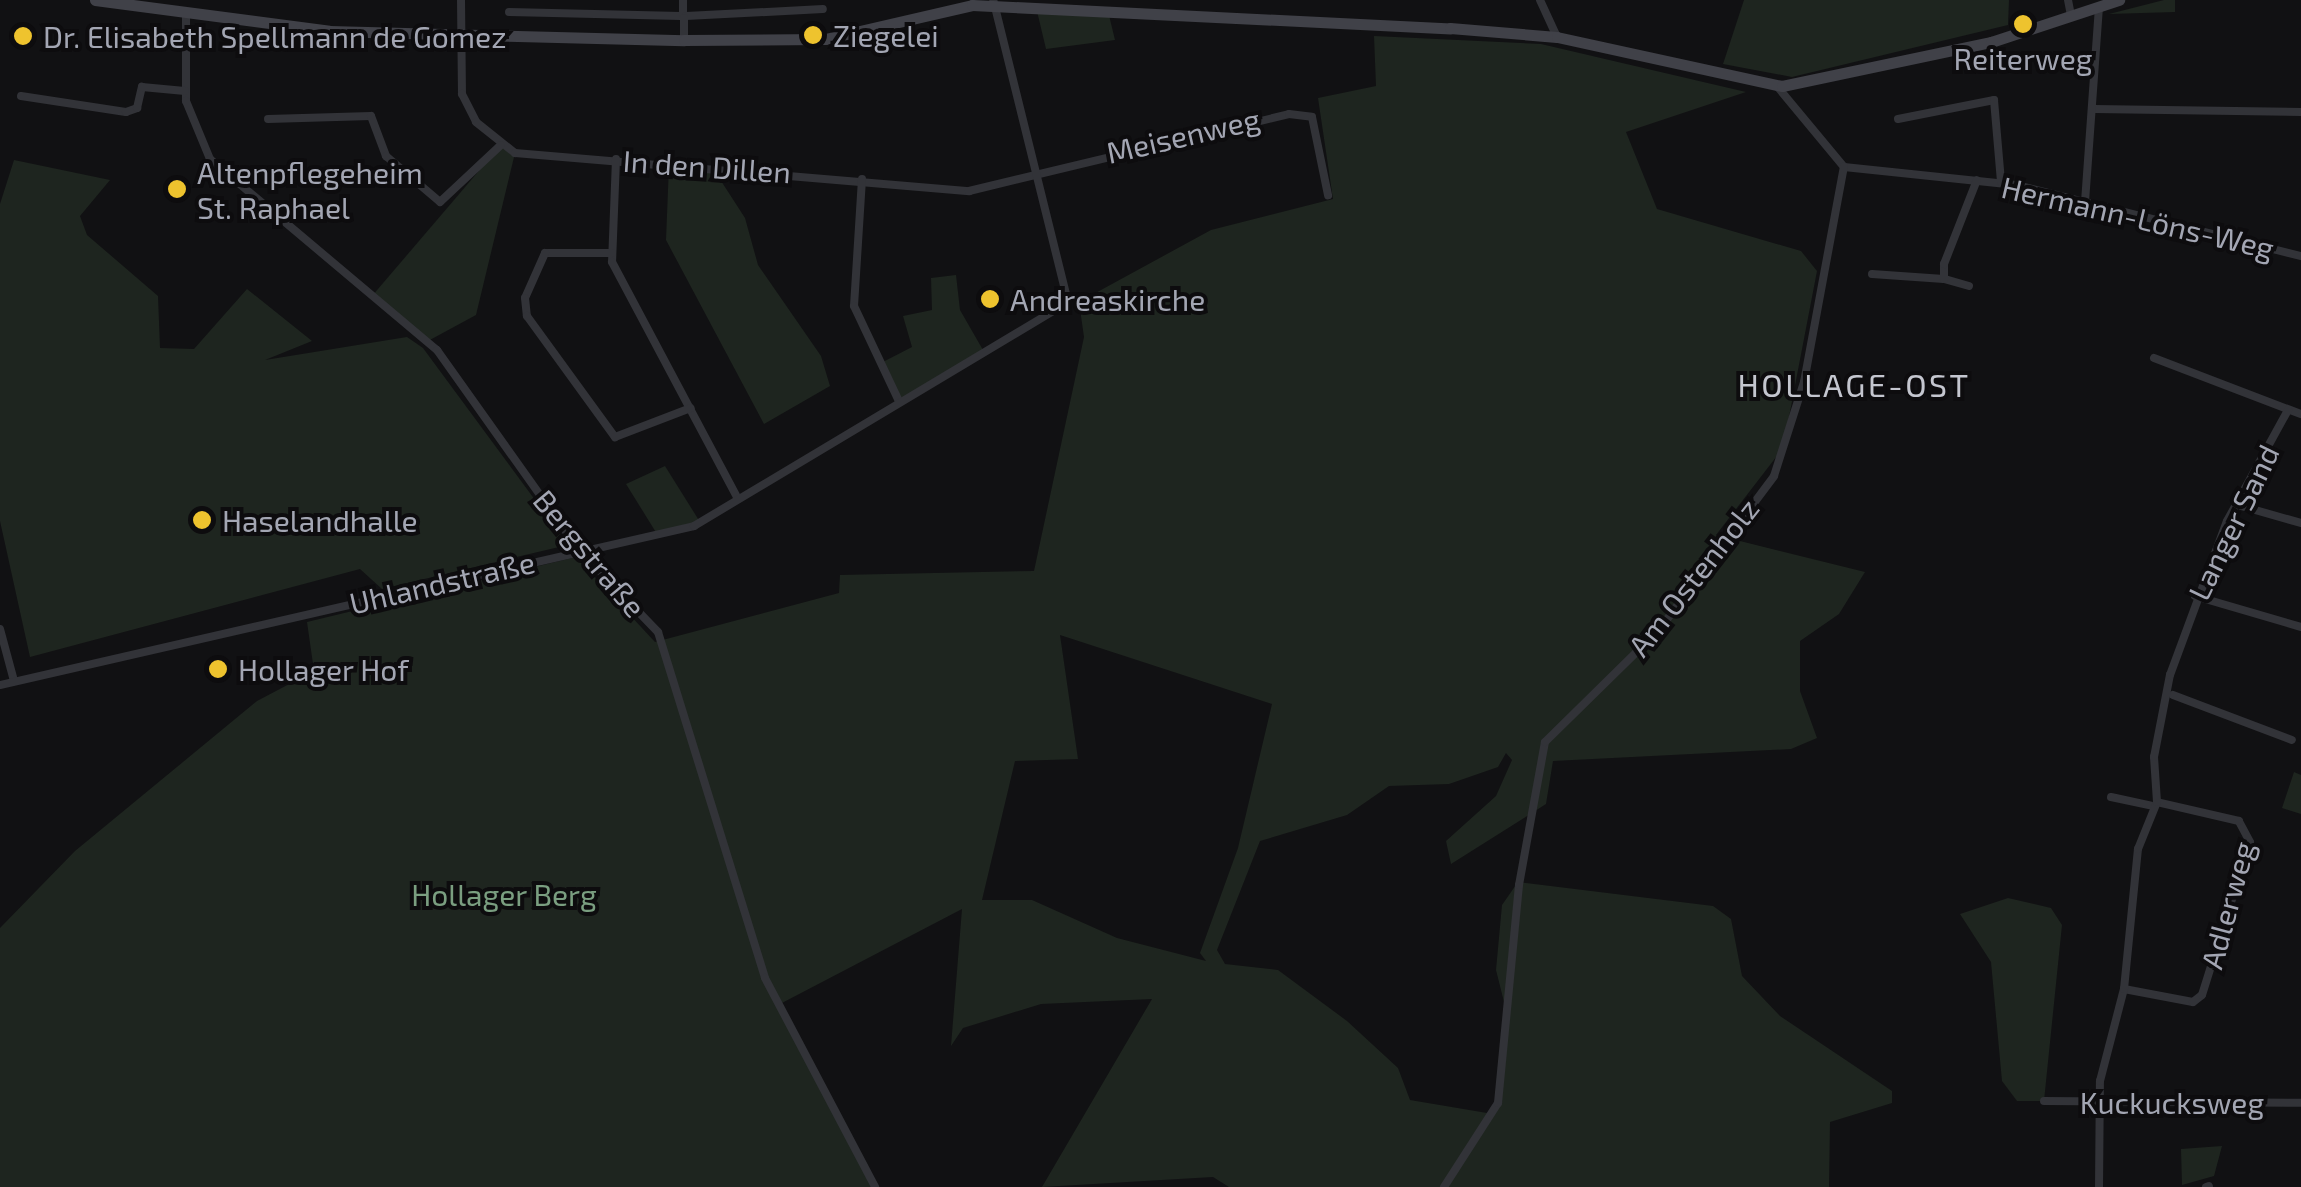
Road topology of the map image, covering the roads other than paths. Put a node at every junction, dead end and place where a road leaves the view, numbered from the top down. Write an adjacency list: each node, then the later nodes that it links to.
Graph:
1 (95, 0): 11 (main road)
2 (462, 0): 14 (street)
3 (684, 0): 12 (street)
4 (1540, 0): 15 (street)
5 (2068, 0): 13 (street)
6 (2120, 0): 8 (main road)
7 (994, 2): 15 (main road); 16 (main road); 27 (street)
8 (2099, 7): 13 (main road); 20 (street)
9 (823, 9): 12 (street)
10 (508, 12): 12 (street)
11 (186, 13): 14 (main road); 18 (street, Bergstraße)
12 (683, 16): 16 (street)
13 (2072, 16): 17 (main road)
14 (461, 35): 16 (main road); 24 (street)
15 (1557, 37): 17 (main road)
16 (684, 40)
17 (1776, 86): 26 (street)
18 (185, 91): 19 (street); 46 (street, Bergstraße)
19 (21, 96)
20 (2094, 110): 21 (street); 32 (street)
21 (2301, 112)
22 (268, 119): 24 (street)
23 (1898, 119): 30 (street)
24 (501, 145): 25 (street, In den Dillen)
25 (616, 158): 28 (street, In den Dillen); 33 (street)
26 (1844, 168): 29 (street, Hermann-Löns-Weg); 61 (street, Am Ostenholz)
27 (1036, 170): 28 (street, In den Dillen); 31 (street, Meisenweg); 39 (street, Uhlandstraße)
28 (862, 179): 39 (street)
29 (1977, 180): 30 (street, Hermann-Löns-Weg); 36 (street)
30 (2001, 182): 32 (street, Hermann-Löns-Weg)
31 (1328, 195)
32 (2085, 202): 34 (street, Hermann-Löns-Weg)
33 (612, 252): 40 (street); 40 (street)
34 (2301, 256)
35 (1872, 274): 36 (street)
36 (1944, 279): 37 (street)
37 (1969, 286)
38 (2154, 358): 41 (street)
39 (899, 401): 43 (street, Uhlandstraße)
40 (692, 408): 43 (street)
41 (2288, 410): 42 (street); 44 (street, Langer Sand)
42 (2301, 414)
43 (738, 499): 46 (street, Uhlandstraße)
44 (2241, 506): 45 (street); 47 (street, Langer Sand)
45 (2301, 522)
46 (579, 550): 50 (street, Uhlandstraße); 60 (street, Bergstraße)
47 (2195, 596): 48 (street); 52 (street, Langer Sand)
48 (2301, 627)
49 (0, 630): 50 (street)
50 (14, 682): 51 (street, Uhlandstraße)
51 (0, 684)
52 (2173, 695): 53 (street); 55 (street, Langer Sand)
53 (2292, 740)
54 (2111, 797): 55 (street)
55 (2153, 804): 56 (street, Langer Sand); 56 (street, Adlerweg)
56 (2124, 989): 59 (street, Langer Sand)
57 (2044, 1101): 59 (street, Kuckucksweg)
58 (2301, 1102): 59 (street, Kuckucksweg)
59 (2100, 1103): 62 (street, Langer Sand)
60 (875, 1187)
61 (1444, 1187)
62 (2099, 1187)

